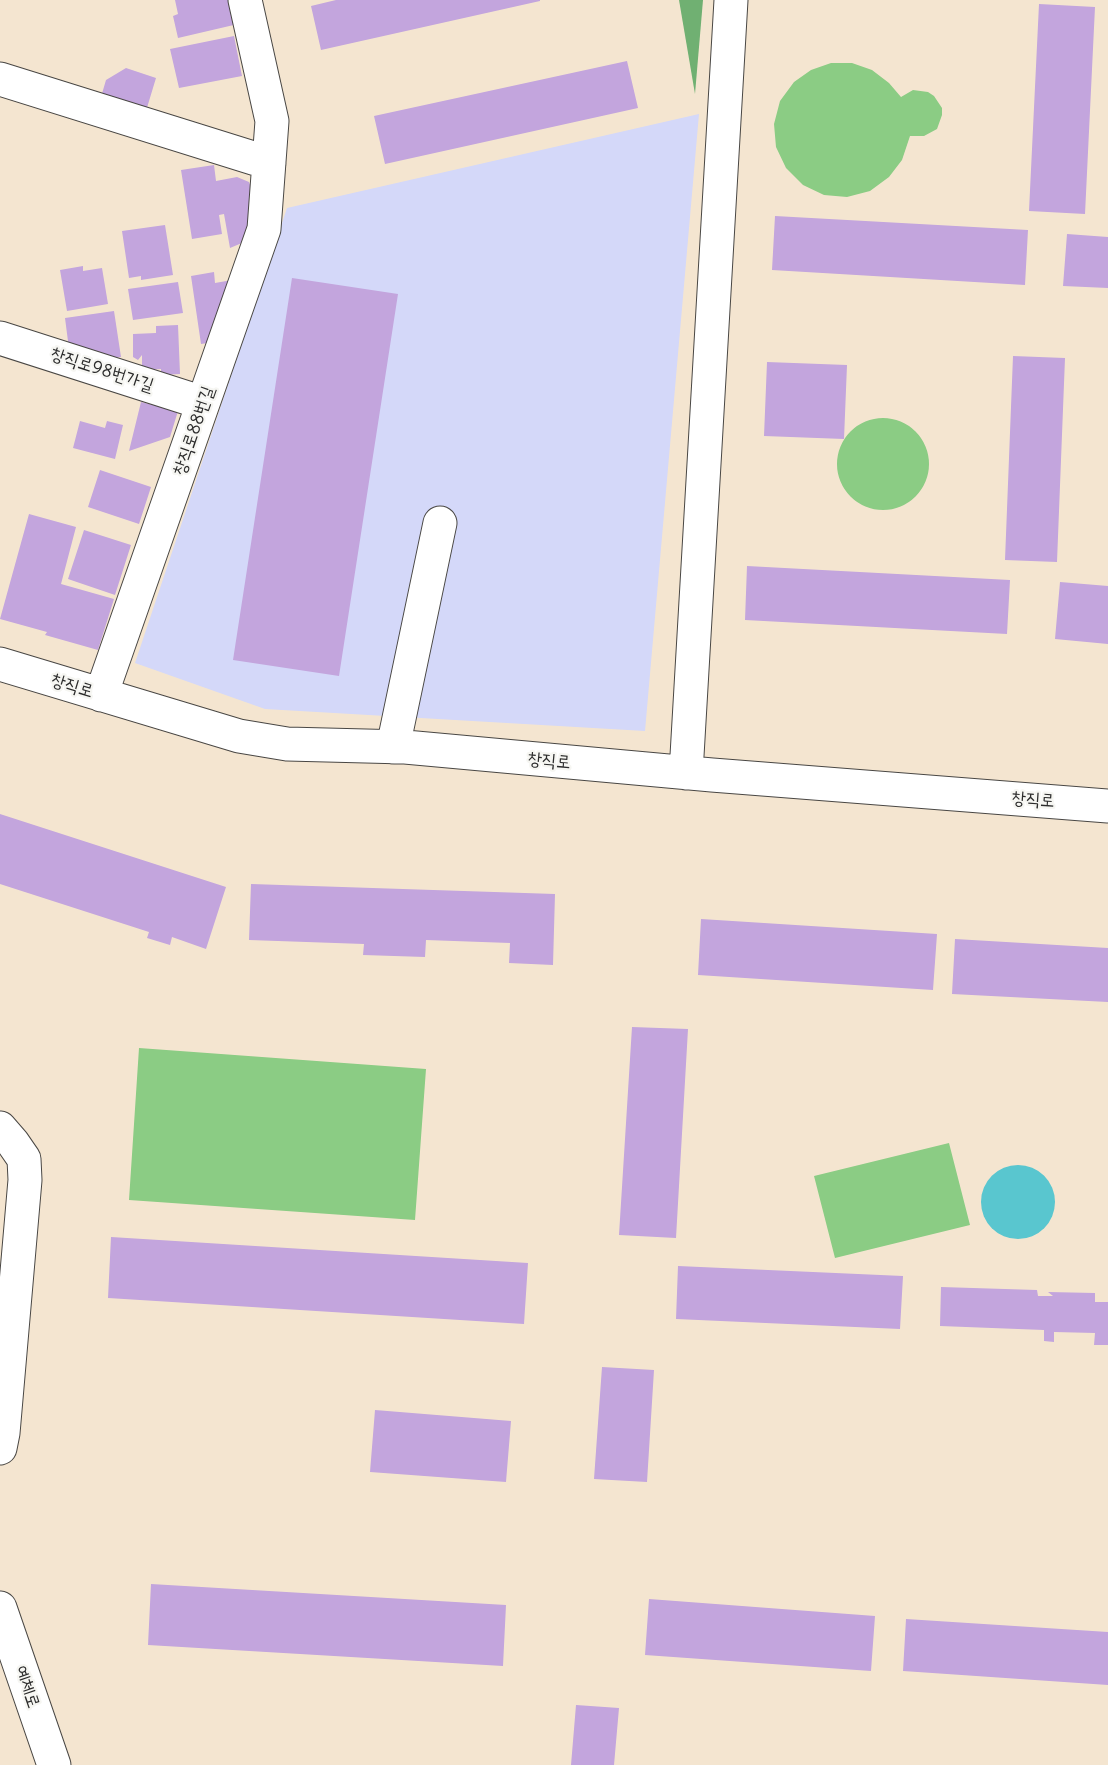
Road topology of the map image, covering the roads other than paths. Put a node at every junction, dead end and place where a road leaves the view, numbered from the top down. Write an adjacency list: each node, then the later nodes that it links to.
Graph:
1 (244, 0): 4 (street, 창직로88번길)
2 (731, 0): 11 (street)
3 (0, 79): 4 (street)
4 (269, 163): 6 (street, 창직로88번길)
5 (0, 338): 6 (street, 창직로98번가길)
6 (203, 403): 9 (street, 창직로88번길)
7 (440, 523): 10 (street)
8 (0, 664): 9 (street, 창직로)
9 (101, 695): 10 (street, 창직로)
10 (393, 747): 11 (street, 창직로)
11 (686, 773): 12 (street, 창직로)
12 (1108, 806)
13 (0, 1128): 14 (street)
14 (25, 1180): 15 (street); 16 (street)
15 (0, 1215)
16 (0, 1448)
17 (0, 1608): 18 (street, 예체로)
18 (54, 1765)

